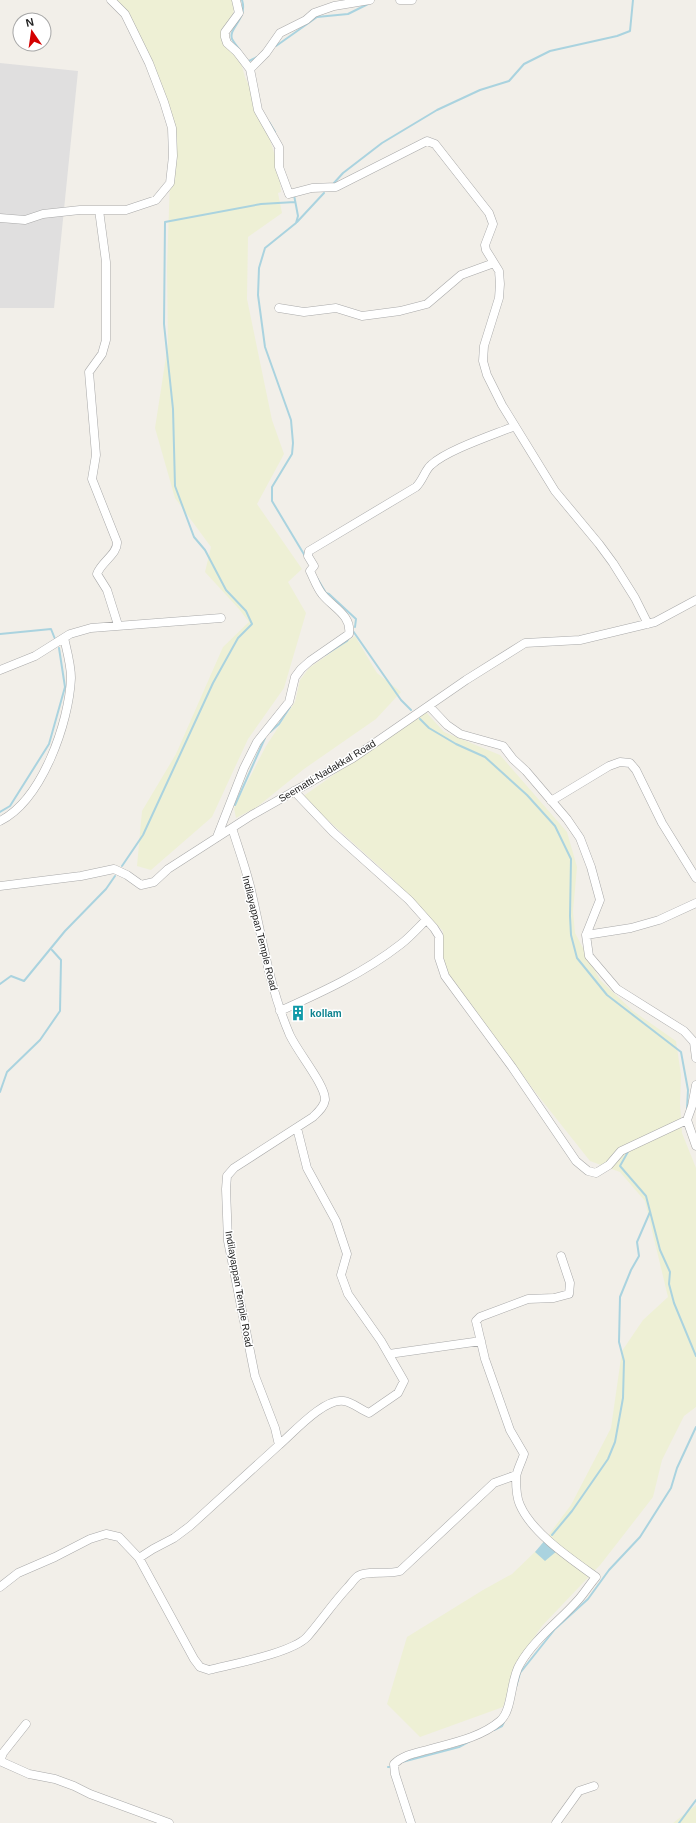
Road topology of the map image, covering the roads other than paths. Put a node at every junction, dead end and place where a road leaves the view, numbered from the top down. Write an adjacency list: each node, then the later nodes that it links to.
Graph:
1 (111, 0): 7 (street)
2 (236, 0): 6 (street)
3 (370, 0): 6 (street)
4 (400, 0): 5 (street)
5 (412, 0)
6 (250, 69): 9 (street)
7 (99, 210): 8 (street); 15 (street)
8 (0, 218)
9 (494, 262): 10 (street); 11 (street)
10 (278, 308)
11 (515, 426): 14 (street); 23 (street)
12 (696, 600): 14 (street, Seematti-Nadakkal Road)
13 (221, 618): 15 (street)
14 (648, 624): 18 (street, Seematti-Nadakkal Road)
15 (118, 625): 16 (street)
16 (64, 638): 17 (street); 21 (street)
17 (0, 670)
18 (429, 706): 19 (street, Seematti-Nadakkal Road); 20 (street)
19 (294, 792): 22 (street, Seematti-Nadakkal Road); 27 (street)
20 (551, 801): 24 (street); 28 (street)
21 (0, 821)
22 (232, 828): 23 (street, Seematti-Nadakkal Road); 29 (street, Indilayappan Temple Road)
23 (217, 838): 25 (street, Seematti-Nadakkal Road)
24 (696, 878)
25 (0, 886)
26 (696, 903): 28 (street)
27 (426, 920): 29 (street); 32 (street)
28 (586, 935): 30 (street)
29 (280, 1011): 33 (street, Indilayappan Temple Road)
30 (696, 1058)
31 (696, 1085): 32 (street)
32 (687, 1120): 34 (street)
33 (297, 1128): 37 (street); 38 (street, Indilayappan Temple Road)
34 (696, 1146)
35 (561, 1256): 36 (street)
36 (480, 1341): 37 (street); 39 (street)
37 (389, 1354): 38 (street)
38 (279, 1445): 40 (street)
39 (516, 1475): 40 (street); 46 (street)
40 (139, 1558): 41 (street)
41 (0, 1587)
42 (26, 1724): 43 (street)
43 (0, 1761): 45 (street)
44 (594, 1786): 47 (street)
45 (169, 1823)
46 (411, 1823)
47 (556, 1823)

